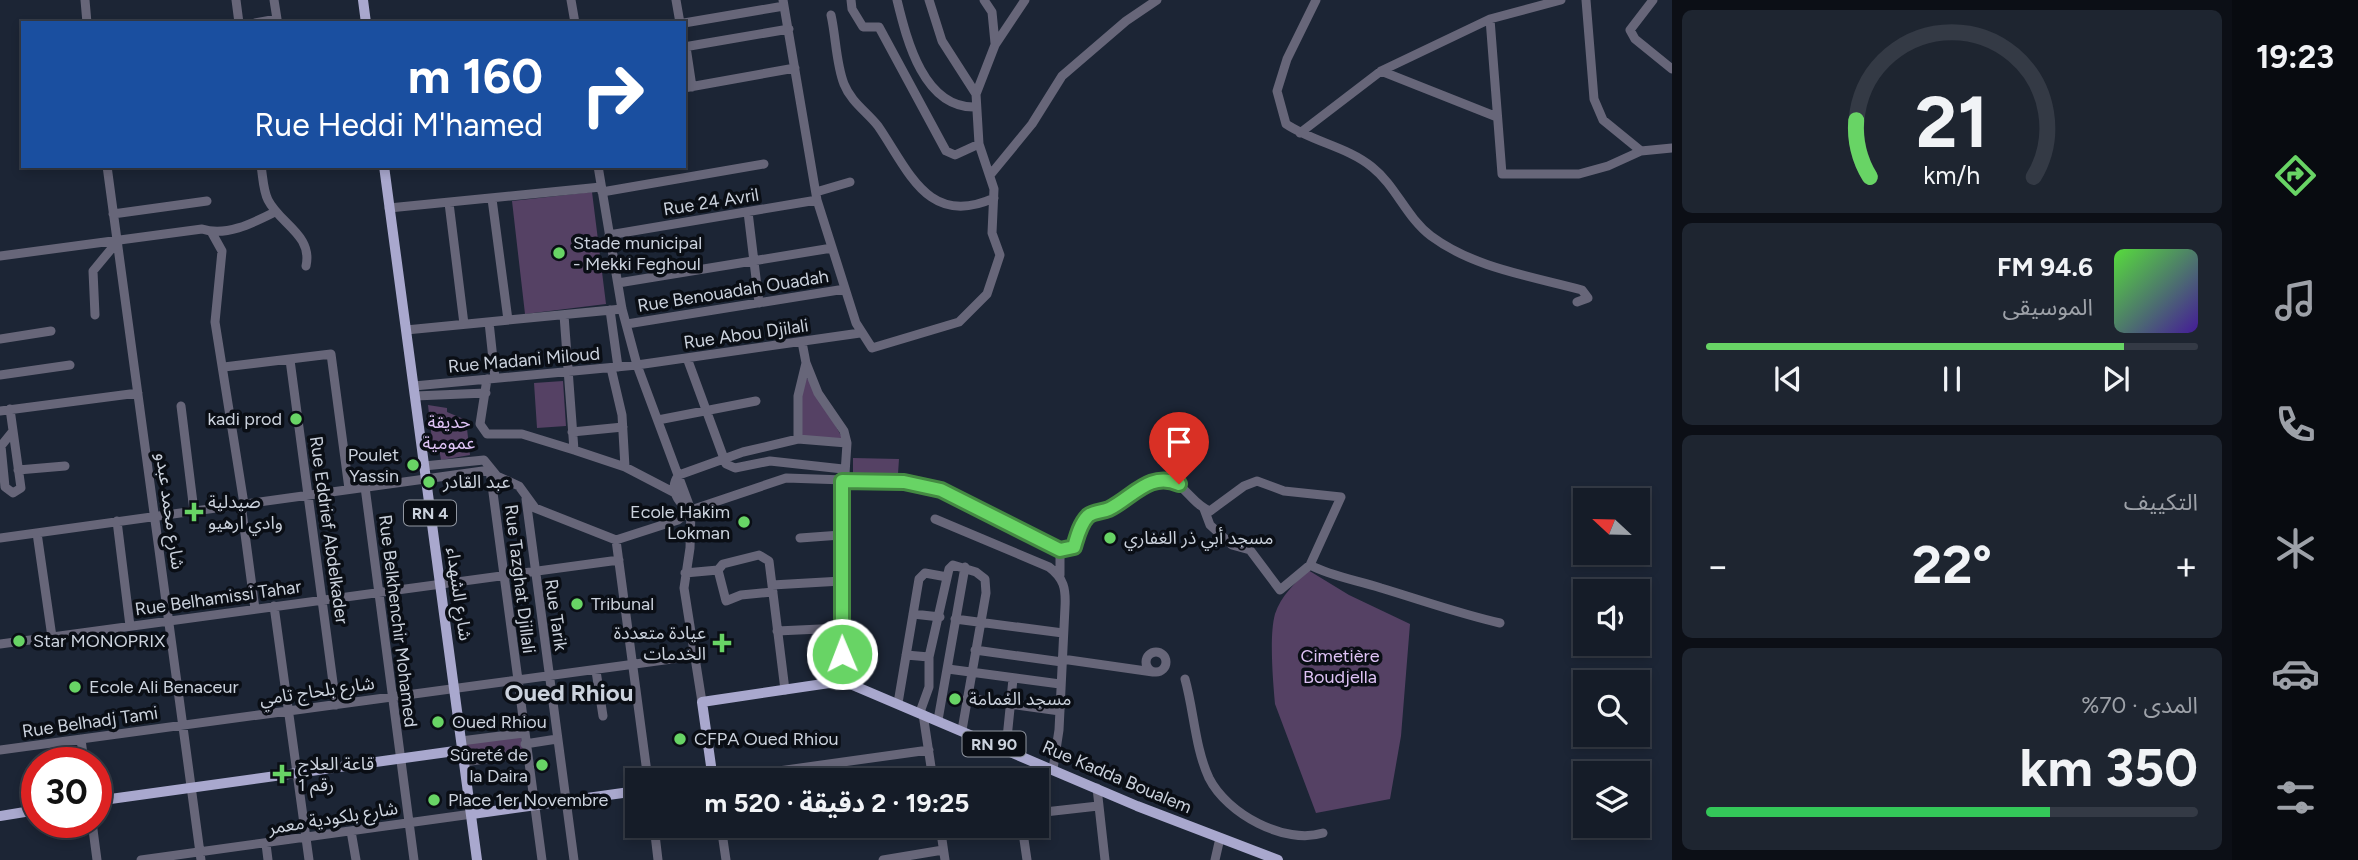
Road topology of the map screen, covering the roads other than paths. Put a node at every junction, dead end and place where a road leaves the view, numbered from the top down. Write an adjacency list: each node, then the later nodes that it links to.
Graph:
1 (85, 0): 20 (street)
2 (236, 0): 21 (street)
3 (274, 0): 22 (street)
4 (363, 0): 23 (main road)
5 (571, 0): 24 (street)
6 (676, 0): 25 (street)
7 (852, 0): 39 (street)
8 (897, 0): 36 (street)
9 (929, 0): 35 (street)
10 (984, 0): 28 (street)
11 (1026, 0): 28 (street)
12 (1157, 0): 47 (street)
13 (1316, 0): 38 (street)
14 (1561, 0): 19 (street)
15 (1586, 0): 41 (street)
16 (1653, 0): 32 (street)
17 (783, 3): 26 (street); 27 (street)
18 (831, 15): 51 (street)
19 (1490, 19): 33 (street); 37 (street)
20 (87, 21)
21 (239, 21)
22 (266, 21)
23 (366, 21)
24 (575, 21)
25 (681, 21)
26 (686, 22)
27 (789, 29): 29 (street); 31 (street)
28 (995, 45): 35 (street)
29 (686, 47)
30 (686, 60): 34 (street)
31 (795, 68): 34 (street); 50 (street)
32 (1672, 69)
33 (1381, 71): 37 (street); 38 (street)
34 (688, 87)
35 (976, 94): 36 (street)
36 (976, 107): 39 (street)
37 (1497, 117): 41 (street)
38 (1300, 133): 68 (street)
39 (979, 144): 47 (street)
40 (1672, 148): 41 (street)
41 (1641, 151)
42 (764, 164): 49 (street)
43 (107, 168): 58 (street, شارع محمد عبدو)
44 (261, 168): 56 (street)
45 (384, 168): 55 (main road, شارع الشهداء / RN 4)
46 (598, 168): 49 (street)
47 (991, 174): 51 (street)
48 (850, 181): 50 (street, Rue 24 Avril)
49 (602, 189): 52 (street); 60 (street)
50 (817, 196): 57 (street, Rue 24 Avril); 62 (street)
51 (993, 198): 80 (street)
52 (492, 199): 54 (street); 74 (street)
53 (207, 201): 58 (street)
54 (449, 203): 55 (street); 76 (street)
55 (389, 208): 78 (main road, شارع الشهداء / RN 4)
56 (275, 212): 59 (street); 65 (street)
57 (748, 212): 60 (street, Rue 24 Avril); 64 (street)
58 (113, 214): 61 (street, شارع محمد عبدو)
59 (212, 233): 61 (street); 88 (street)
60 (610, 234): 66 (street)
61 (117, 242): 63 (street); 72 (street); 94 (street, شارع محمد عبدو)
62 (832, 248): 64 (street); 67 (street)
63 (0, 256)
64 (754, 261): 66 (street); 69 (street)
65 (306, 266)
66 (618, 283): 70 (street)
67 (845, 289): 69 (street, Rue Benouadah Ouadah); 80 (street)
68 (1577, 302)
69 (760, 303): 77 (street, Rue Benouadah Ouadah)
70 (622, 309): 71 (street); 77 (street)
71 (610, 310): 73 (street); 89 (street)
72 (95, 315)
73 (565, 315): 74 (street); 90 (street)
74 (508, 320): 75 (street)
75 (489, 322): 76 (street); 92 (street)
76 (464, 324): 78 (street)
77 (626, 324): 87 (street)
78 (406, 330): 93 (main road, شارع الشهداء / RN 4)
79 (51, 331): 81 (street)
80 (860, 333): 82 (street, Rue Abou Djilali)
81 (0, 339)
82 (802, 342): 83 (street, Rue Abou Djilali); 85 (street)
83 (687, 358): 87 (street, Rue Abou Djilali); 99 (street)
84 (290, 360): 88 (street); 122 (street); 124 (street, Rue Eddrief Abdelkader)
85 (806, 363): 104 (street); 105 (street)
86 (70, 365): 91 (street)
87 (637, 365): 89 (street, Rue Madani Miloud); 100 (street)
88 (224, 367): 126 (street)
89 (615, 367): 90 (street, Rue Madani Miloud); 101 (street)
90 (569, 372): 92 (street, Rue Madani Miloud); 103 (street)
91 (0, 375)
92 (491, 379): 93 (street, Rue Madani Miloud); 95 (street)
93 (414, 391): 95 (street, Rue Madani Miloud); 112 (main road, شارع الشهداء / RN 4)
94 (138, 393): 98 (street); 130 (street, شارع محمد عبدو)
95 (486, 393): 107 (street)
96 (756, 401): 99 (street)
97 (181, 406): 129 (street)
98 (5, 410): 102 (street)
99 (706, 411): 100 (street); 108 (street)
100 (658, 420): 117 (street)
101 (623, 427): 103 (street); 113 (street)
102 (13, 431): 115 (street); 115 (street)
103 (572, 432): 107 (street)
104 (799, 439): 105 (street); 106 (street)
105 (847, 443): 114 (street)
106 (770, 445): 108 (street); 109 (street)
107 (574, 450): 113 (street)
108 (723, 460): 109 (street); 117 (street)
109 (770, 461): 110 (street)
110 (786, 463): 114 (street); 118 (street)
111 (65, 466): 115 (street)
112 (424, 466): 116 (street); 119 (main road, شارع الشهداء / RN 4)
113 (625, 467): 123 (street)
114 (843, 469): 120 (street)
115 (18, 470)
116 (490, 470): 119 (street); 125 (street); 146 (street, Rue Tazghat Djillali)
117 (679, 475): 123 (street); 128 (street)
118 (786, 478): 120 (street); 128 (street)
119 (426, 479): 121 (street); 149 (main road, شارع الشهداء / RN 4)
120 (842, 481): 134 (street); 138 (street)
121 (365, 487): 122 (street); 151 (street, Rue Belkhenchir Mohamed)
122 (349, 489): 124 (street)
123 (675, 493): 128 (street)
124 (308, 495): 126 (street); 152 (street, Rue Eddrief Abdelkader)
125 (526, 499): 137 (street); 143 (street, Rue Tarik)
126 (242, 504): 129 (street); 154 (street)
127 (1204, 509): 138 (street); 140 (street); 140 (street)
128 (691, 510): 137 (street); 144 (street)
129 (194, 511): 130 (street)
130 (155, 516): 132 (street); 158 (street, شارع محمد عبدو)
131 (935, 519): 145 (street)
132 (117, 521): 133 (street); 161 (street)
133 (37, 533): 135 (street); 165 (street)
134 (841, 534): 136 (street); 148 (street)
135 (0, 538)
136 (800, 538)
137 (616, 540): 139 (street)
138 (1060, 550): 145 (street)
139 (619, 559): 143 (street, Rue Belhamissi Tahar); 173 (street)
140 (1310, 565): 160 (street)
141 (965, 567): 147 (street); 157 (street); 159 (street)
142 (718, 570): 144 (street); 150 (street); 150 (street)
143 (535, 573): 146 (street, Rue Belhamissi Tahar); 178 (street, Rue Tarik)
144 (685, 573): 170 (street)
145 (1060, 575): 164 (street)
146 (503, 577): 149 (street, Rue Belhamissi Tahar); 181 (street, Rue Tazghat Djillali)
147 (947, 577): 155 (street); 156 (street)
148 (842, 581): 150 (street); 162 (street)
149 (440, 586): 151 (street, Rue Belhamissi Tahar); 185 (main road, شارع الشهداء / RN 4)
150 (773, 589): 163 (street)
151 (378, 594): 152 (street, Rue Belhamissi Tahar); 187 (street, Rue Belkhenchir Mohamed)
152 (322, 599): 153 (street, Rue Belhamissi Tahar); 192 (street, Rue Eddrief Abdelkader)
153 (274, 606): 154 (street, Rue Belhamissi Tahar); 193 (street)
154 (255, 608): 158 (street, Rue Belhamissi Tahar)
155 (913, 614): 156 (street); 169 (street)
156 (940, 617): 171 (street)
157 (955, 619): 159 (street); 174 (street)
158 (169, 621): 161 (street, Rue Belhamissi Tahar); 198 (street, شارع محمد عبدو)
159 (980, 622): 164 (street); 168 (street)
160 (1500, 624)
161 (130, 626): 165 (street, Rue Belhamissi Tahar)
162 (842, 628): 163 (street); 182 (street)
163 (777, 631): 186 (street)
164 (1063, 633): 172 (street)
165 (52, 637): 167 (street, Rue Belhamissi Tahar)
166 (868, 639): 184 (street)
167 (0, 644)
168 (975, 650): 172 (street); 176 (street)
169 (906, 655): 171 (street); 190 (street)
170 (694, 656): 173 (street, شارع بلحاج تامي); 189 (street)
171 (929, 657): 195 (street)
172 (1062, 660): 177 (street); 183 (street)
173 (634, 665): 175 (street, شارع بلحاج تامي); 210 (street)
174 (947, 670): 176 (street); 197 (street)
175 (596, 671): 178 (street, شارع بلحاج تامي); 196 (street)
176 (970, 672): 179 (street); 188 (street)
177 (1153, 672)
178 (548, 677): 181 (street, شارع بلحاج تامي); 202 (street, Rue Tarik)
179 (1013, 679): 183 (street); 191 (street)
180 (1185, 679): 229 (street)
181 (517, 681): 185 (street, شارع بلحاج تامي); 200 (street, Rue Tazghat Djillali)
182 (843, 681): 184 (main road, Rue Kadda Boualem / RN 90); 186 (main road)
183 (1060, 684): 194 (street)
184 (858, 687): 190 (main road, Rue Kadda Boualem / RN 90)
185 (454, 689): 187 (street, شارع بلحاج تامي); 208 (main road, شارع الشهداء / RN 4)
186 (785, 690): 189 (main road)
187 (393, 697): 192 (street, شارع بلحاج تامي); 209 (street, Rue Belkhenchir Mohamed)
188 (967, 698): 191 (street); 199 (street)
189 (702, 702): 211 (main road)
190 (898, 703): 195 (main road, Rue Kadda Boualem / RN 90)
191 (1009, 704): 194 (street); 205 (street)
192 (336, 705): 193 (street, شارع بلحاج تامي)
193 (288, 711): 198 (street, شارع بلحاج تامي); 215 (street)
194 (1060, 711): 214 (street)
195 (922, 713): 197 (main road, Rue Kadda Boualem / RN 90); 207 (street)
196 (603, 716)
197 (937, 720): 199 (main road, Rue Kadda Boualem / RN 90)
198 (184, 725): 201 (street, Rue Belhadj Tami); 217 (street, شارع محمد عبدو)
199 (962, 730): 205 (main road, Rue Kadda Boualem / RN 90)
200 (524, 733): 204 (street, Rue Tazghat Djillali); 208 (street)
201 (81, 739): 203 (street); 206 (street, Rue Belhadj Tami)
202 (556, 739): 204 (street); 220 (street, Rue Tarik)
203 (82, 747)
204 (526, 748): 208 (street); 221 (street, Rue Tazghat Djillali)
205 (1006, 748): 214 (main road, Rue Kadda Boualem / RN 90)
206 (0, 750)
207 (929, 750): 212 (street); 213 (street)
208 (462, 751): 209 (main road); 225 (main road, شارع الشهداء / RN 4)
209 (400, 759): 215 (main road); 227 (street, Rue Belkhenchir Mohamed)
210 (647, 768)
211 (712, 768)
212 (800, 768)
213 (931, 768)
214 (1053, 769): 216 (main road, Rue Kadda Boualem / RN 90)
215 (296, 774): 217 (main road); 231 (street)
216 (1097, 788): 222 (street); 235 (main road, Rue Kadda Boualem / RN 90)
217 (191, 789): 219 (main road); 238 (street, شارع محمد عبدو)
218 (625, 794): 220 (main road)
219 (112, 799)
220 (566, 801): 221 (main road); 247 (street, Rue Tarik)
221 (535, 806): 225 (main road); 246 (street)
222 (1098, 806): 223 (street); 252 (street)
223 (1049, 812)
224 (21, 813): 226 (main road)
225 (472, 814): 227 (street, شارع بلكودية معمر); 245 (main road, شارع الشهداء / RN 4)
226 (0, 816)
227 (409, 822): 228 (street, شارع بلكودية معمر); 244 (street, Rue Belkhenchir Mohamed)
228 (351, 831): 231 (street, شارع بلكودية معمر); 243 (street)
229 (1323, 833)
230 (94, 838): 239 (street)
231 (306, 838): 236 (street, شارع بلكودية معمر); 242 (street)
232 (655, 838): 248 (street)
233 (723, 838): 249 (street)
234 (1024, 838): 251 (street)
235 (1220, 838): 253 (street); 254 (main road, Rue Kadda Boualem / RN 90)
236 (266, 844): 238 (street, شارع بلكودية معمر); 241 (street)
237 (944, 855): 250 (street)
238 (200, 857): 240 (street, شارع بلكودية معمر)
239 (97, 860)
240 (141, 860)
241 (268, 860)
242 (309, 860)
243 (356, 860)
244 (414, 860)
245 (477, 860)
246 (542, 860)
247 (574, 860)
248 (658, 860)
249 (726, 860)
250 (883, 860)
251 (1027, 860)
252 (1105, 860)
253 (1215, 860)
254 (1278, 860)

